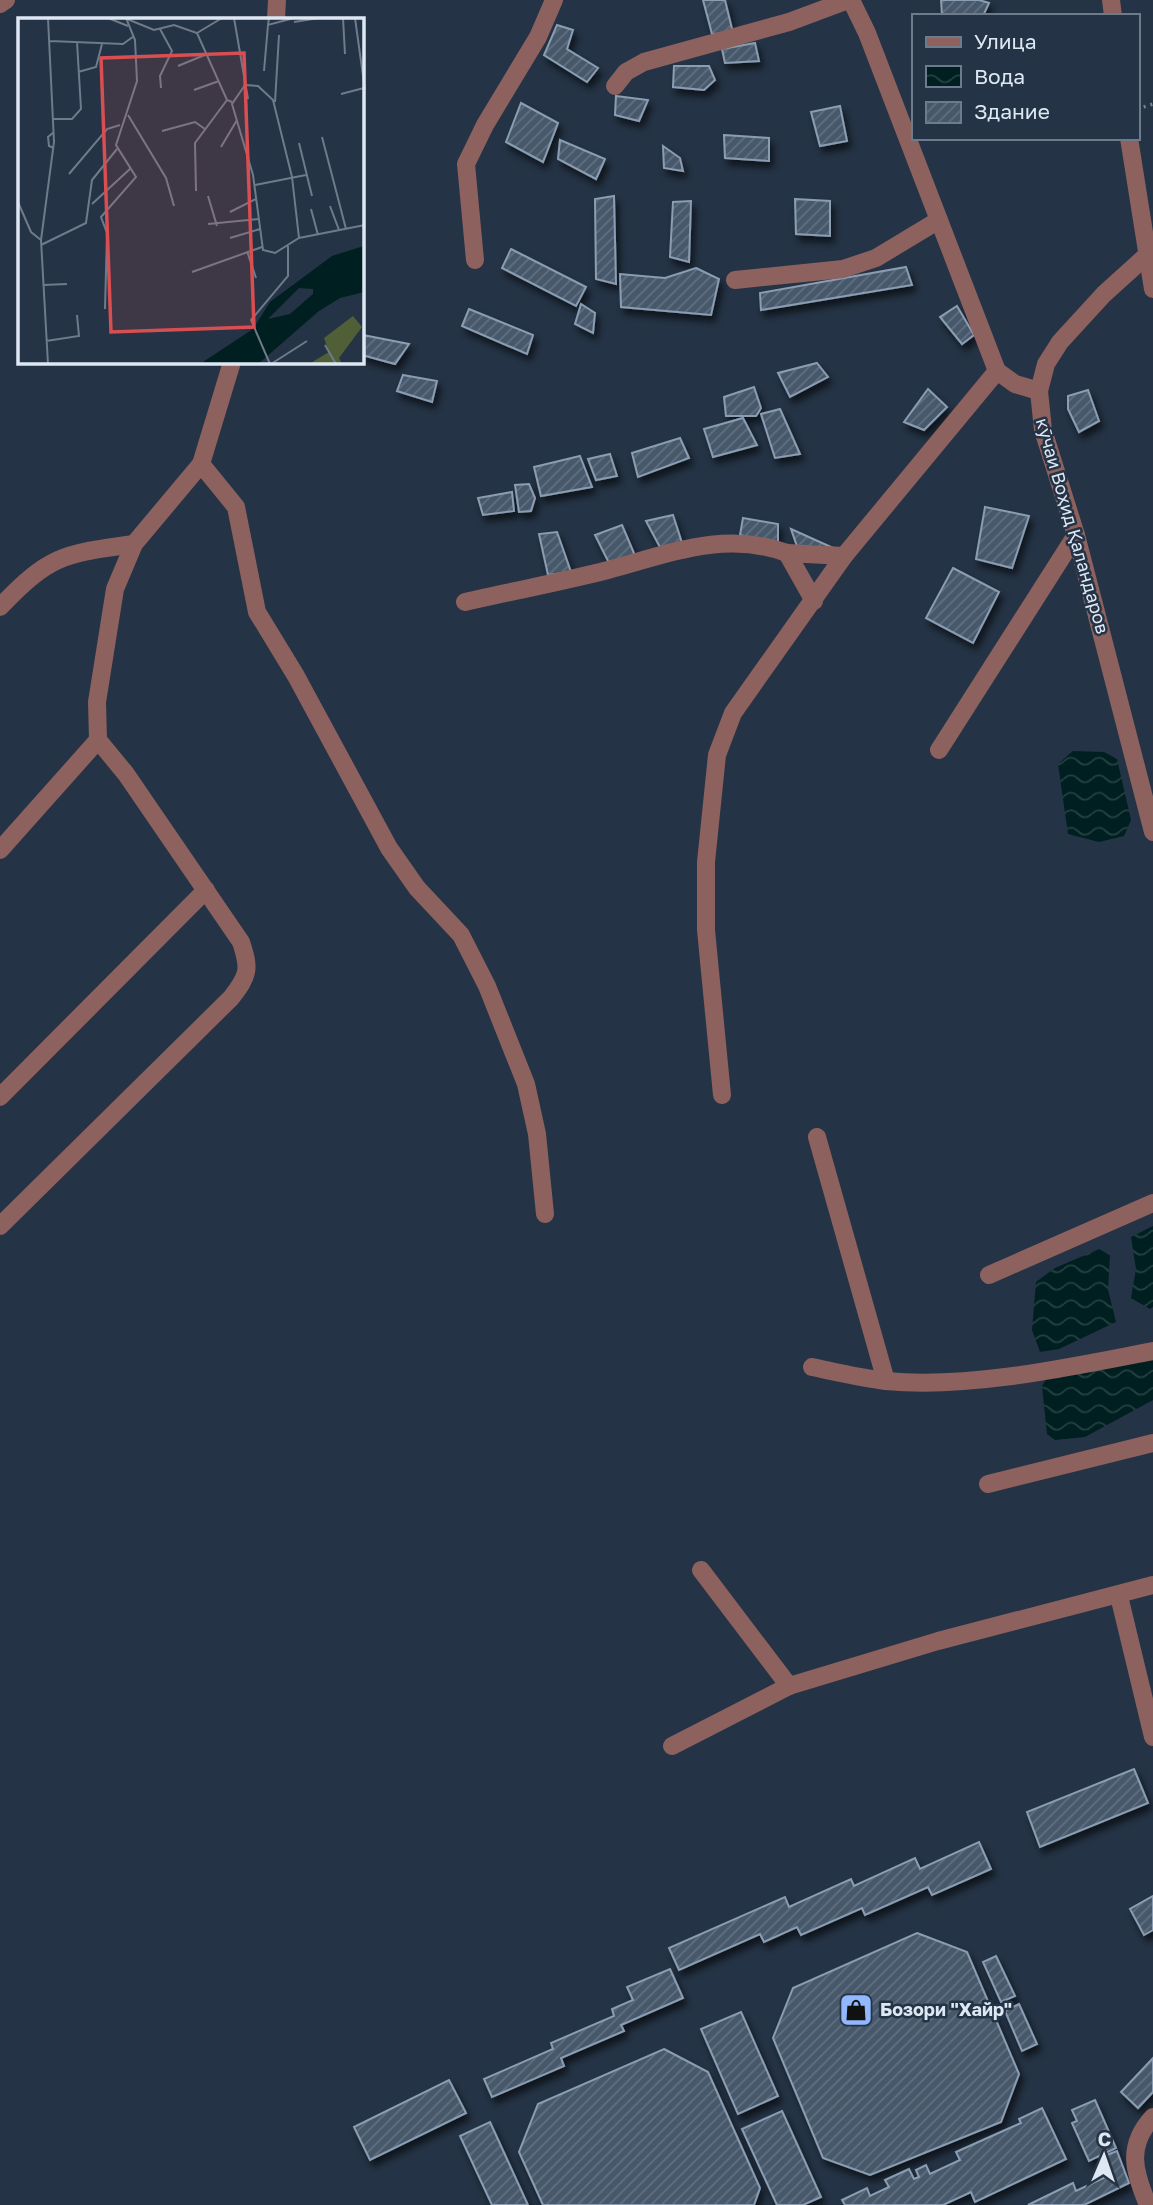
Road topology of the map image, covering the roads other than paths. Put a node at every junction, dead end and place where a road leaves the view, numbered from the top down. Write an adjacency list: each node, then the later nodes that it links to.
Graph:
1 (6, 0): 5 (street)
2 (277, 0): 6 (street)
3 (554, 0): 11 (street)
4 (849, 0): 7 (street); 9 (street)
5 (0, 4)
6 (276, 18)
7 (615, 86)
8 (1129, 140): 10 (street)
9 (939, 220): 12 (street); 15 (street)
10 (1150, 256): 13 (street); 16 (street, кӯчаи Воҳид Қаландаров)
11 (475, 260)
12 (735, 280)
13 (1153, 289)
14 (231, 364): 17 (street)
15 (997, 372): 16 (street); 21 (street)
16 (1039, 391): 18 (street, кӯчаи Воҳид Қаландаров)
17 (201, 464): 19 (street); 34 (street)
18 (1076, 535): 26 (street); 27 (street, кӯчаи Воҳид Қаландаров)
19 (134, 544): 24 (street); 25 (street)
20 (787, 553): 21 (street); 22 (street); 23 (street)
21 (845, 556): 22 (street)
22 (814, 601): 30 (street)
23 (465, 602)
24 (0, 607)
25 (98, 740): 28 (street); 29 (street)
26 (939, 750)
27 (1153, 832)
28 (0, 850)
29 (206, 890): 31 (street); 35 (street)
30 (722, 1095)
31 (0, 1097)
32 (817, 1137): 39 (street)
33 (1153, 1203): 36 (street)
34 (545, 1214)
35 (0, 1226)
36 (989, 1275)
37 (1153, 1351): 39 (street)
38 (812, 1367): 39 (street)
39 (886, 1381)
40 (1153, 1443): 41 (street)
41 (988, 1484)
42 (701, 1570): 45 (street)
43 (1153, 1585): 44 (street)
44 (1119, 1596): 45 (street); 46 (street)
45 (789, 1686): 47 (street)
46 (1153, 1737)
47 (672, 1746)
48 (1153, 2117): 49 (street)
49 (1148, 2205)

